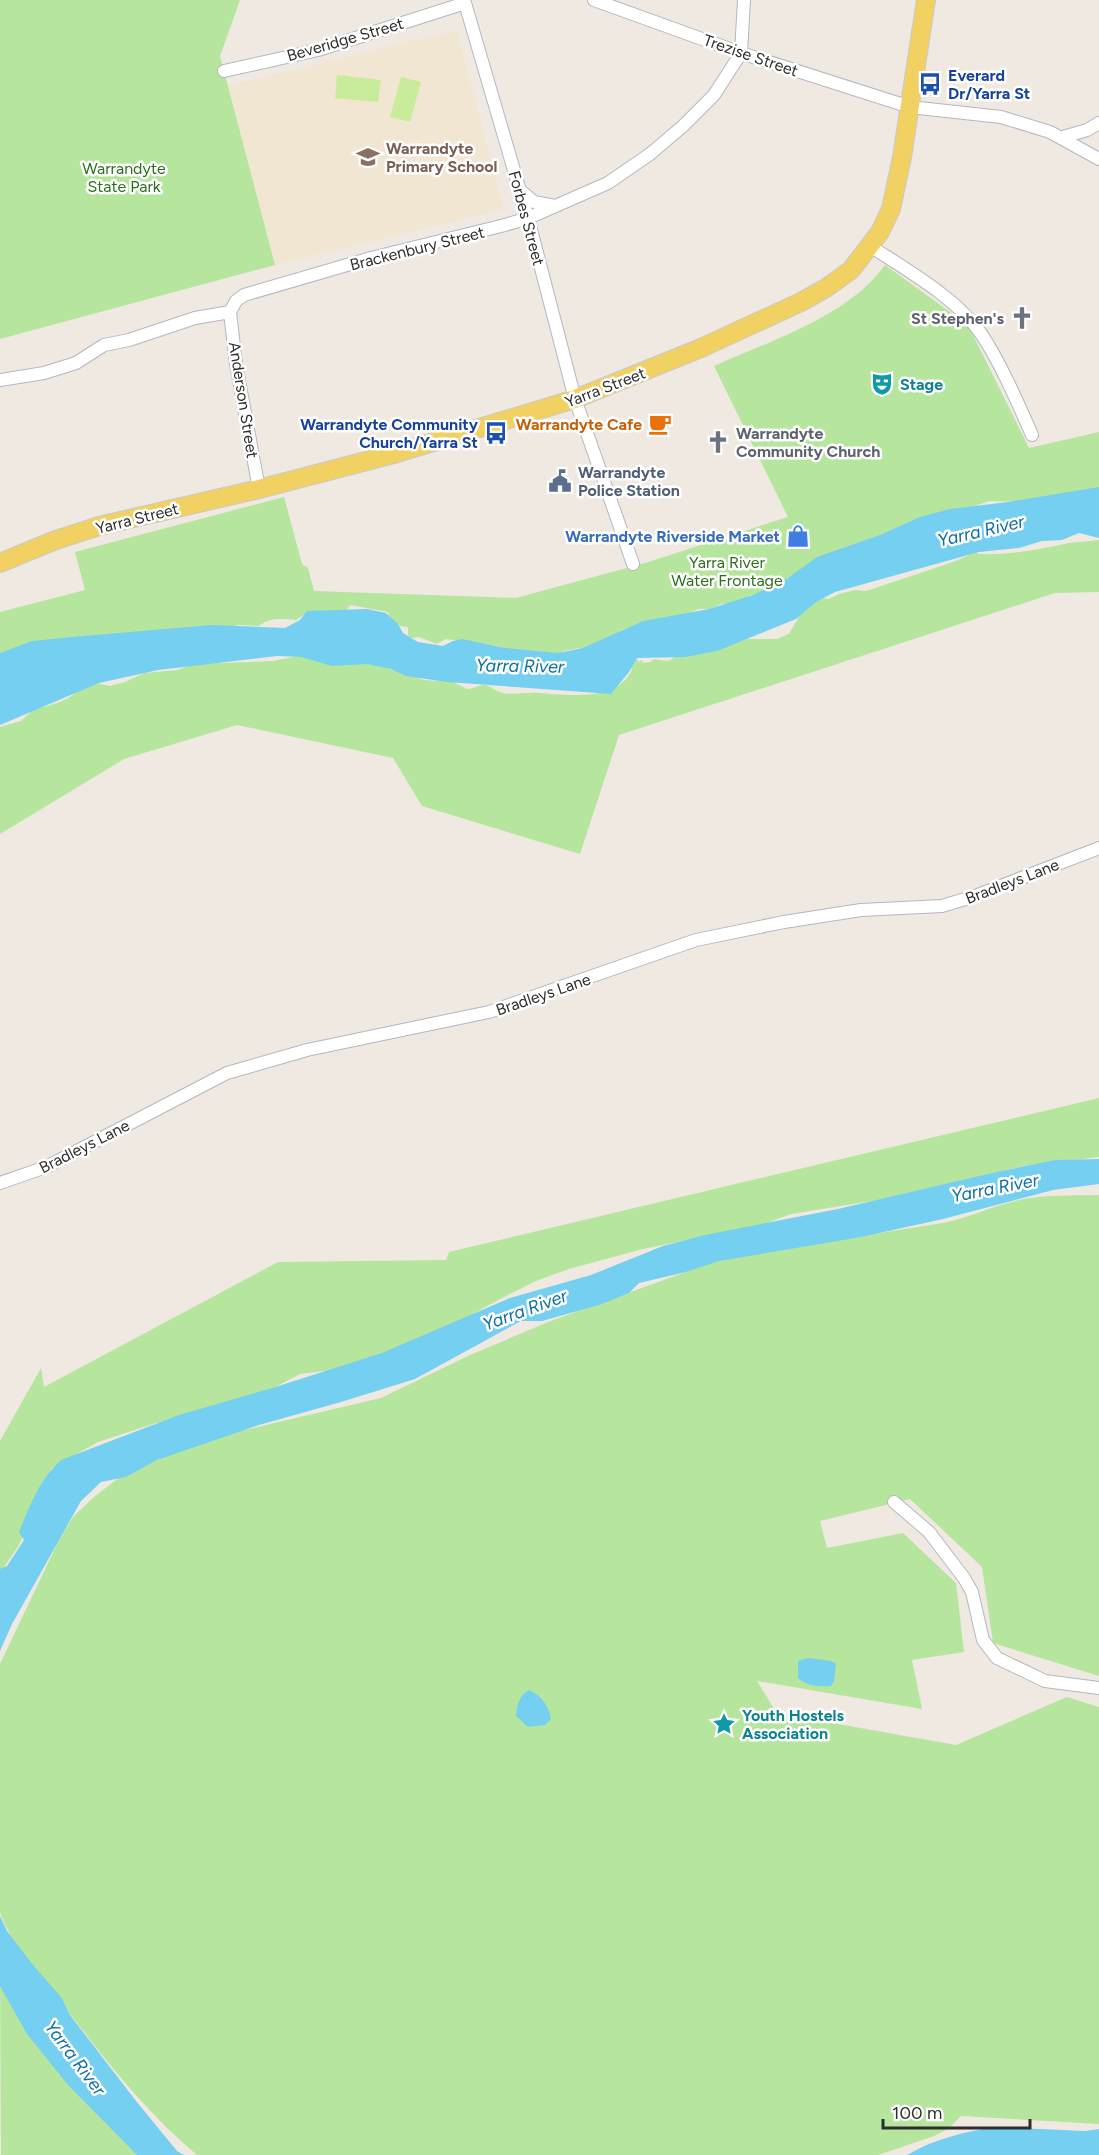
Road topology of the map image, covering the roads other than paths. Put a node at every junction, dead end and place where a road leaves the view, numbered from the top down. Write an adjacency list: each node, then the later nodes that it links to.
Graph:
1 (594, 0): 5 (street, Trezise Street)
2 (744, 0): 5 (street, Brackenbury Street)
3 (926, 0): 7 (main road, Yarra Street)
4 (465, 3): 6 (street, Beveridge Street); 11 (street, Forbes Street)
5 (741, 53): 7 (street, Trezise Street); 12 (street, Brackenbury Street)
6 (224, 70)
7 (910, 107): 9 (street, Trezise Street); 14 (main road, Yarra Street)
8 (1099, 123): 9 (street)
9 (1063, 137): 10 (street, Trezise Street)
10 (1099, 159)
11 (520, 189): 12 (street); 13 (street, Forbes Street)
12 (555, 206): 13 (street, Brackenbury Street)
13 (528, 218): 15 (street, Brackenbury Street); 17 (street, Forbes Street)
14 (870, 246): 17 (main road, Yarra Street); 18 (street)
15 (230, 312): 16 (street); 19 (street, Anderson Street)
16 (0, 380)
17 (575, 399): 19 (main road, Yarra Street); 21 (street, Forbes Street)
18 (1032, 435)
19 (259, 489): 20 (main road, Yarra Street)
20 (0, 563)
21 (633, 564)
22 (1099, 848): 23 (street, Bradleys Lane)
23 (0, 1183)
24 (894, 1502): 25 (street)
25 (1099, 1688)

